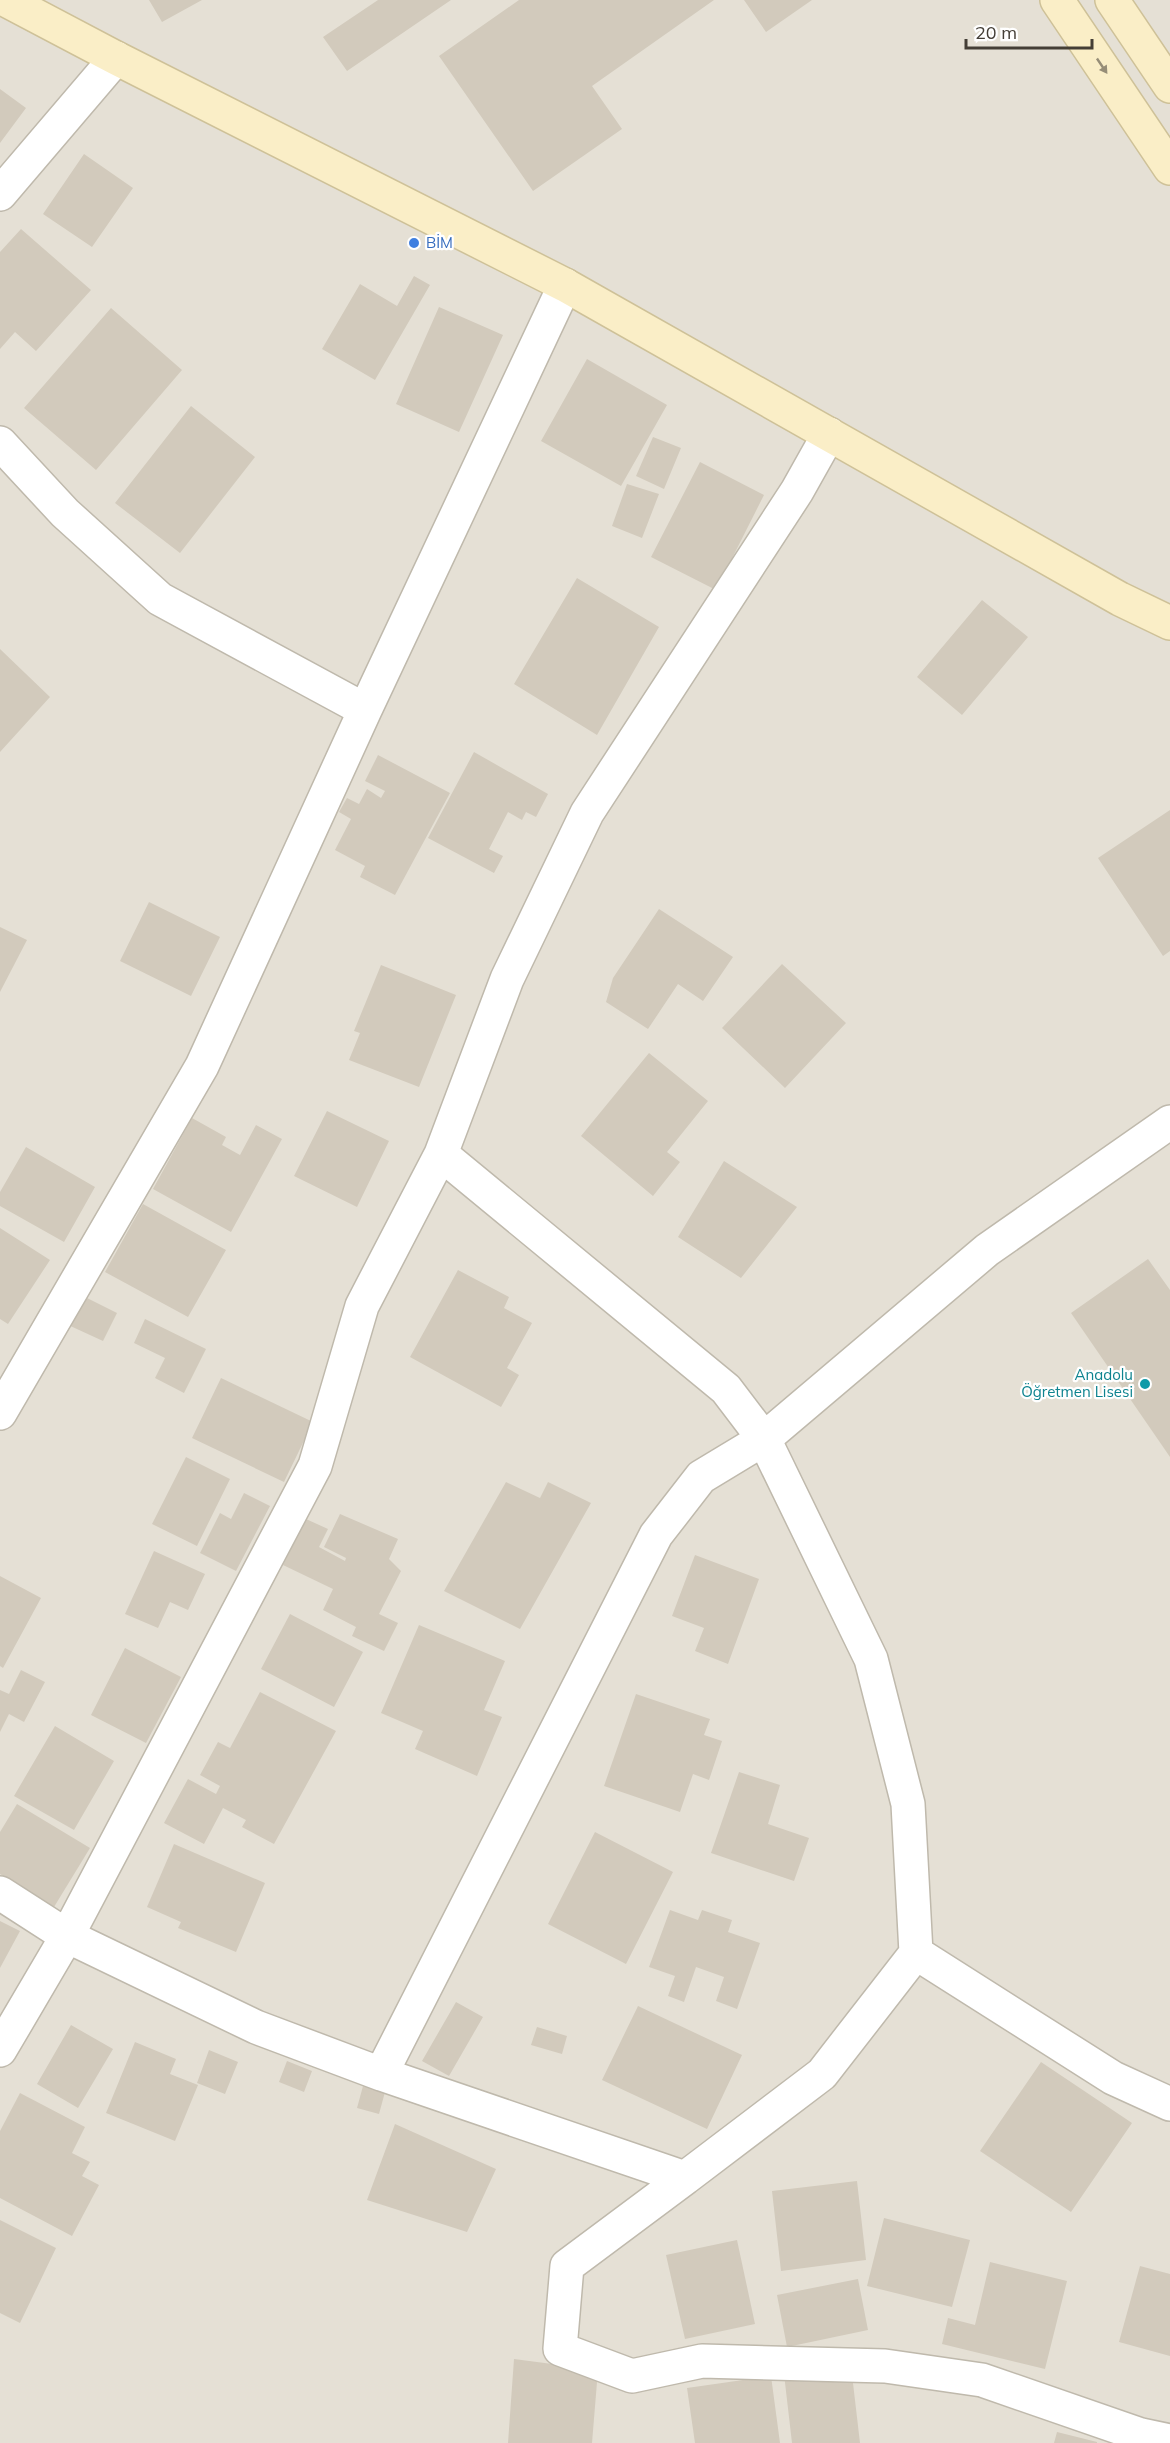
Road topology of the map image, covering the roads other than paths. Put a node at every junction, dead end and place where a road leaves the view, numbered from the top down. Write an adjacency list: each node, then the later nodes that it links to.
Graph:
1 (6, 0): 4 (street)
2 (1057, 0): 6 (street, one-way to 6)
3 (1112, 0): 5 (street)
4 (116, 58): 7 (street); 8 (street)
5 (1170, 86)
6 (1170, 168)
7 (0, 194)
8 (565, 285): 9 (street); 12 (street)
9 (829, 434): 11 (street); 14 (street)
10 (0, 443): 12 (street)
11 (1170, 623)
12 (365, 710): 15 (street)
13 (1170, 1122): 16 (street)
14 (441, 1154): 16 (street); 18 (street)
15 (0, 1413)
16 (764, 1439): 19 (street); 21 (street)
17 (0, 1893): 18 (street)
18 (67, 1936): 20 (street); 21 (street)
19 (916, 1953): 22 (street); 23 (street)
20 (0, 2050)
21 (381, 2074): 23 (street)
22 (1170, 2104)
23 (684, 2178): 24 (street)
24 (1170, 2441)

